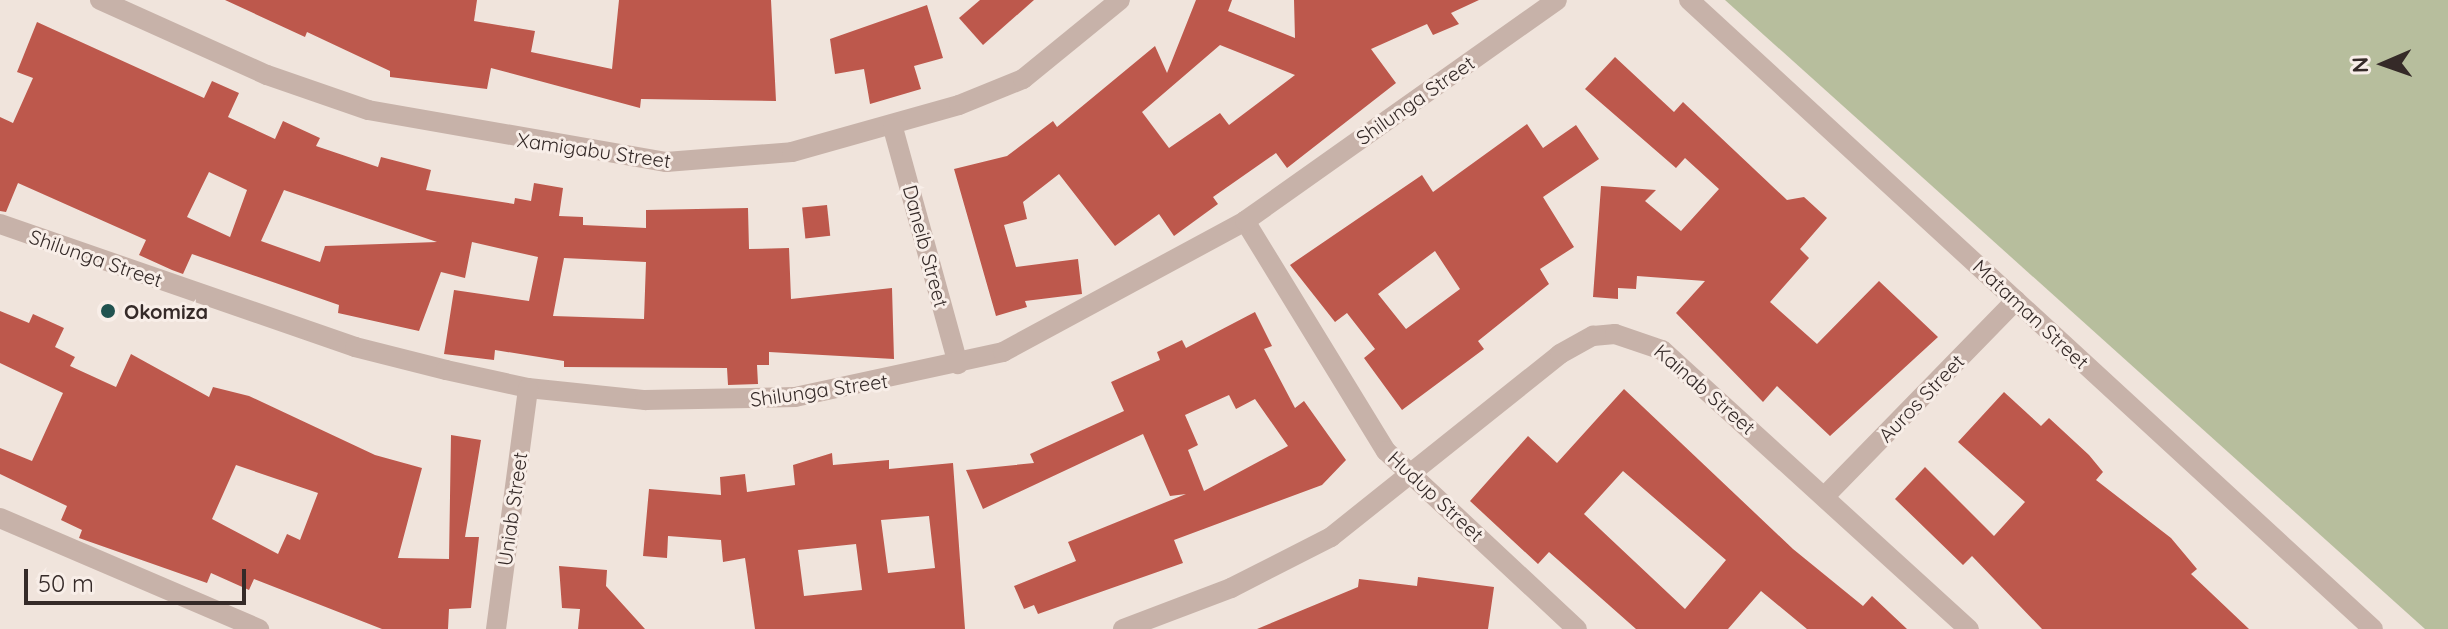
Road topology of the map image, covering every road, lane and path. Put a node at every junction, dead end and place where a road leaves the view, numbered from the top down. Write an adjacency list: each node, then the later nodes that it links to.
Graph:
1 (100, 0): 5 (street, Xamigabu Street)
2 (1120, 0): 5 (street, Xamigabu Street)
3 (1557, 0): 6 (street, Shilunga Street)
4 (1689, 0): 8 (street, Mataman Street)
5 (893, 128): 9 (street, Daneib Street)
6 (1245, 221): 9 (street, Shilunga Street); 11 (street, Hudup Street)
7 (0, 224): 10 (street, Shilunga Street)
8 (2016, 300): 12 (street, Auros Street); 19 (street, Mataman Street)
9 (958, 364): 10 (street, Shilunga Street)
10 (528, 388): 15 (street, Uniab Street)
11 (1416, 474): 12 (street, Kainab Street); 16 (street, Kainab Street); 17 (street, Hudup Street)
12 (1826, 495): 18 (street, Kainab Street)
13 (0, 518): 14 (street)
14 (259, 629)
15 (496, 629)
16 (1123, 629)
17 (1577, 629)
18 (1969, 629)
19 (2373, 629)

